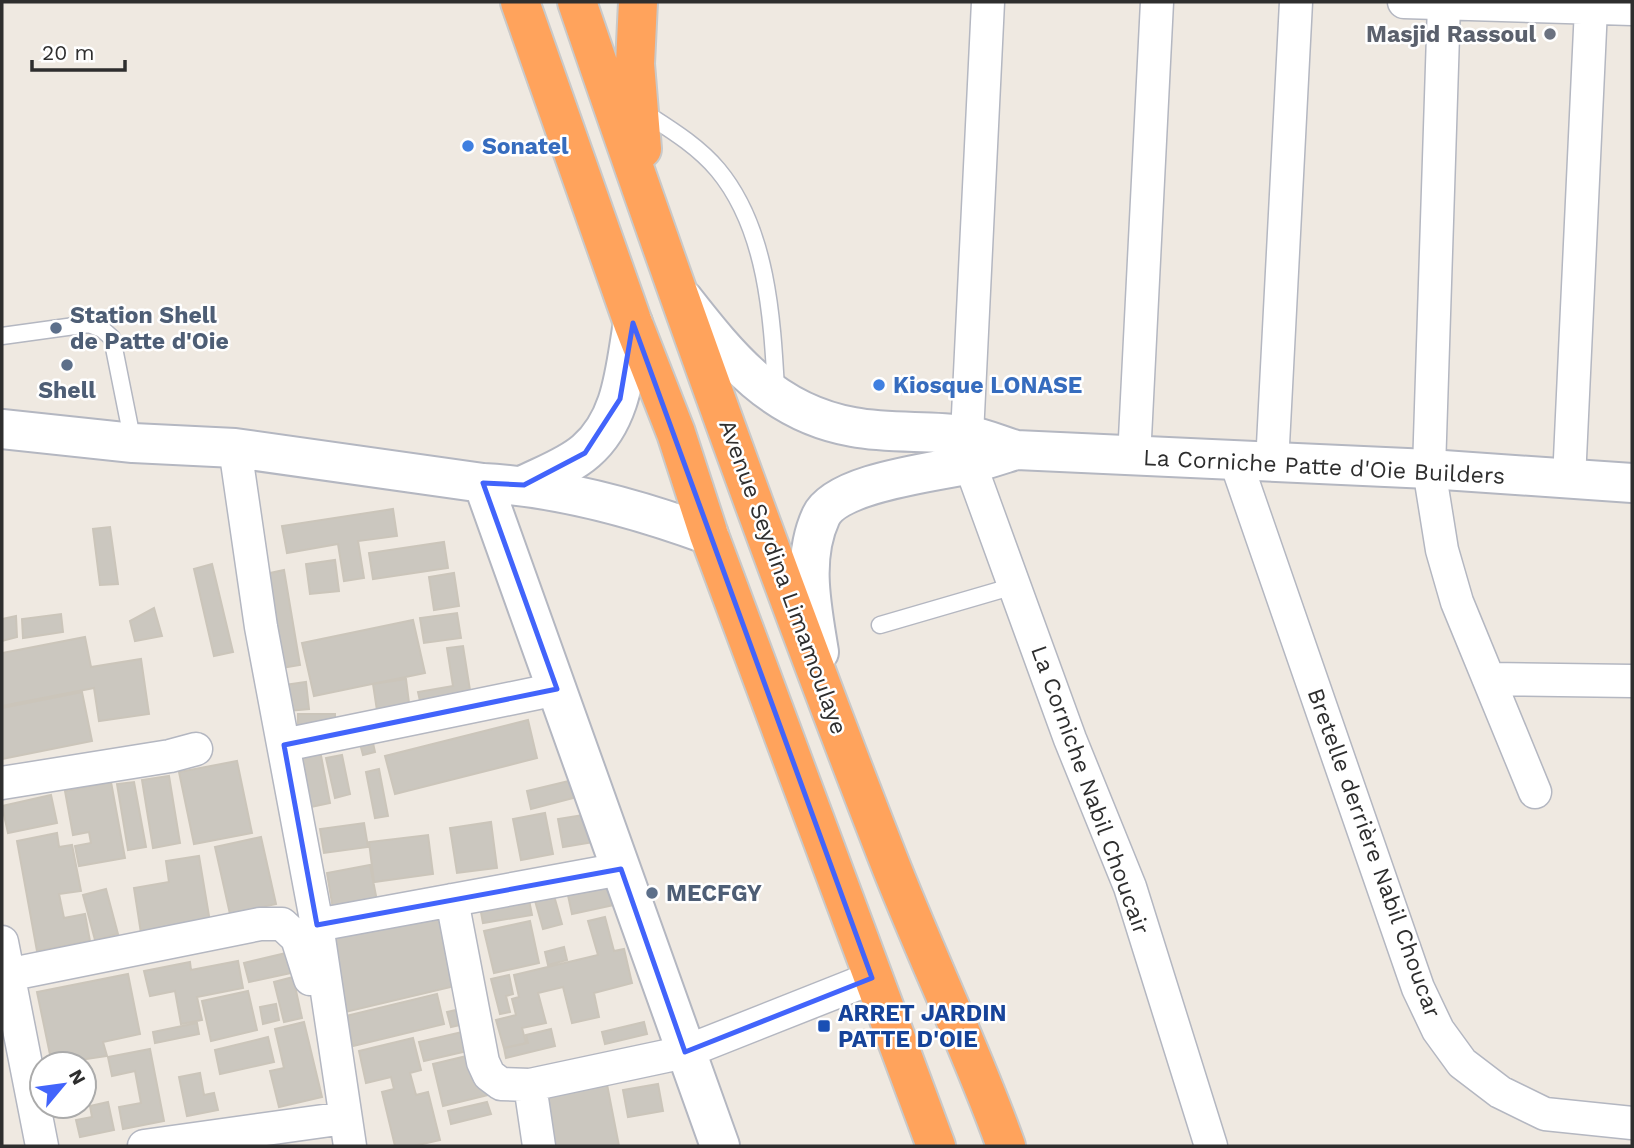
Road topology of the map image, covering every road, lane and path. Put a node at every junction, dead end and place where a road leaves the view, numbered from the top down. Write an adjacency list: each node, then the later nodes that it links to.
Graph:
1 (520, 2): 14 (highway)
2 (577, 2): 12 (highway, Avenue Seydina Limamoulaye)
3 (638, 2): 11 (highway)
4 (988, 2): 20 (street)
5 (1157, 2): 21 (street)
6 (1296, 2): 22 (street)
7 (1404, 2): 8 (street)
8 (1444, 4): 9 (street); 23 (street)
9 (1591, 8): 10 (street); 24 (street)
10 (1632, 9)
11 (640, 110): 12 (highway); 16 (lane)
12 (645, 200): 13 (highway, Avenue Seydina Limamoulaye)
13 (674, 286): 16 (street); 34 (highway, Avenue Seydina Limamoulaye)
14 (633, 323): 27 (street); 28 (highway)
15 (2, 336): 18 (lane)
16 (776, 397): 20 (street)
17 (2, 429): 18 (street)
18 (133, 443): 19 (street)
19 (235, 449): 25 (street); 35 (street)
20 (968, 450): 21 (street, La Corniche Patte d'Oie Builders); 29 (street, La Corniche Nabil Choucair); 34 (street)
21 (1134, 458): 22 (street, La Corniche Patte d'Oie Builders)
22 (1254, 463): 23 (street, La Corniche Patte d'Oie Builders); 48 (street, Bretelle derrière Nabil Choucar)
23 (1429, 469): 24 (street, La Corniche Patte d'Oie Builders); 31 (street)
24 (1569, 480): 26 (street, La Corniche Patte d'Oie Builders)
25 (483, 483): 27 (street); 33 (street)
26 (1632, 483)
27 (524, 485): 28 (street)
28 (709, 535): 44 (highway)
29 (1014, 586): 30 (lane); 56 (street, La Corniche Nabil Choucair)
30 (880, 625)
31 (1489, 679): 32 (street); 38 (street)
32 (1632, 681)
33 (557, 689): 35 (street); 39 (street)
34 (825, 693): 55 (highway, Avenue Seydina Limamoulaye)
35 (284, 744): 41 (street)
36 (196, 749): 37 (street)
37 (2, 783)
38 (1535, 792)
39 (621, 869): 40 (street); 46 (street)
40 (452, 900): 41 (street); 47 (street)
41 (317, 925): 45 (street)
42 (2, 943): 43 (street)
43 (5, 976): 45 (street); 50 (street)
44 (872, 978): 46 (street); 54 (highway)
45 (331, 1028): 49 (street)
46 (685, 1052): 47 (street); 53 (street)
47 (530, 1086): 52 (street)
48 (1632, 1123)
49 (348, 1132): 51 (street)
50 (42, 1146)
51 (144, 1146)
52 (539, 1146)
53 (720, 1146)
54 (936, 1146)
55 (1006, 1146)
56 (1211, 1146)

